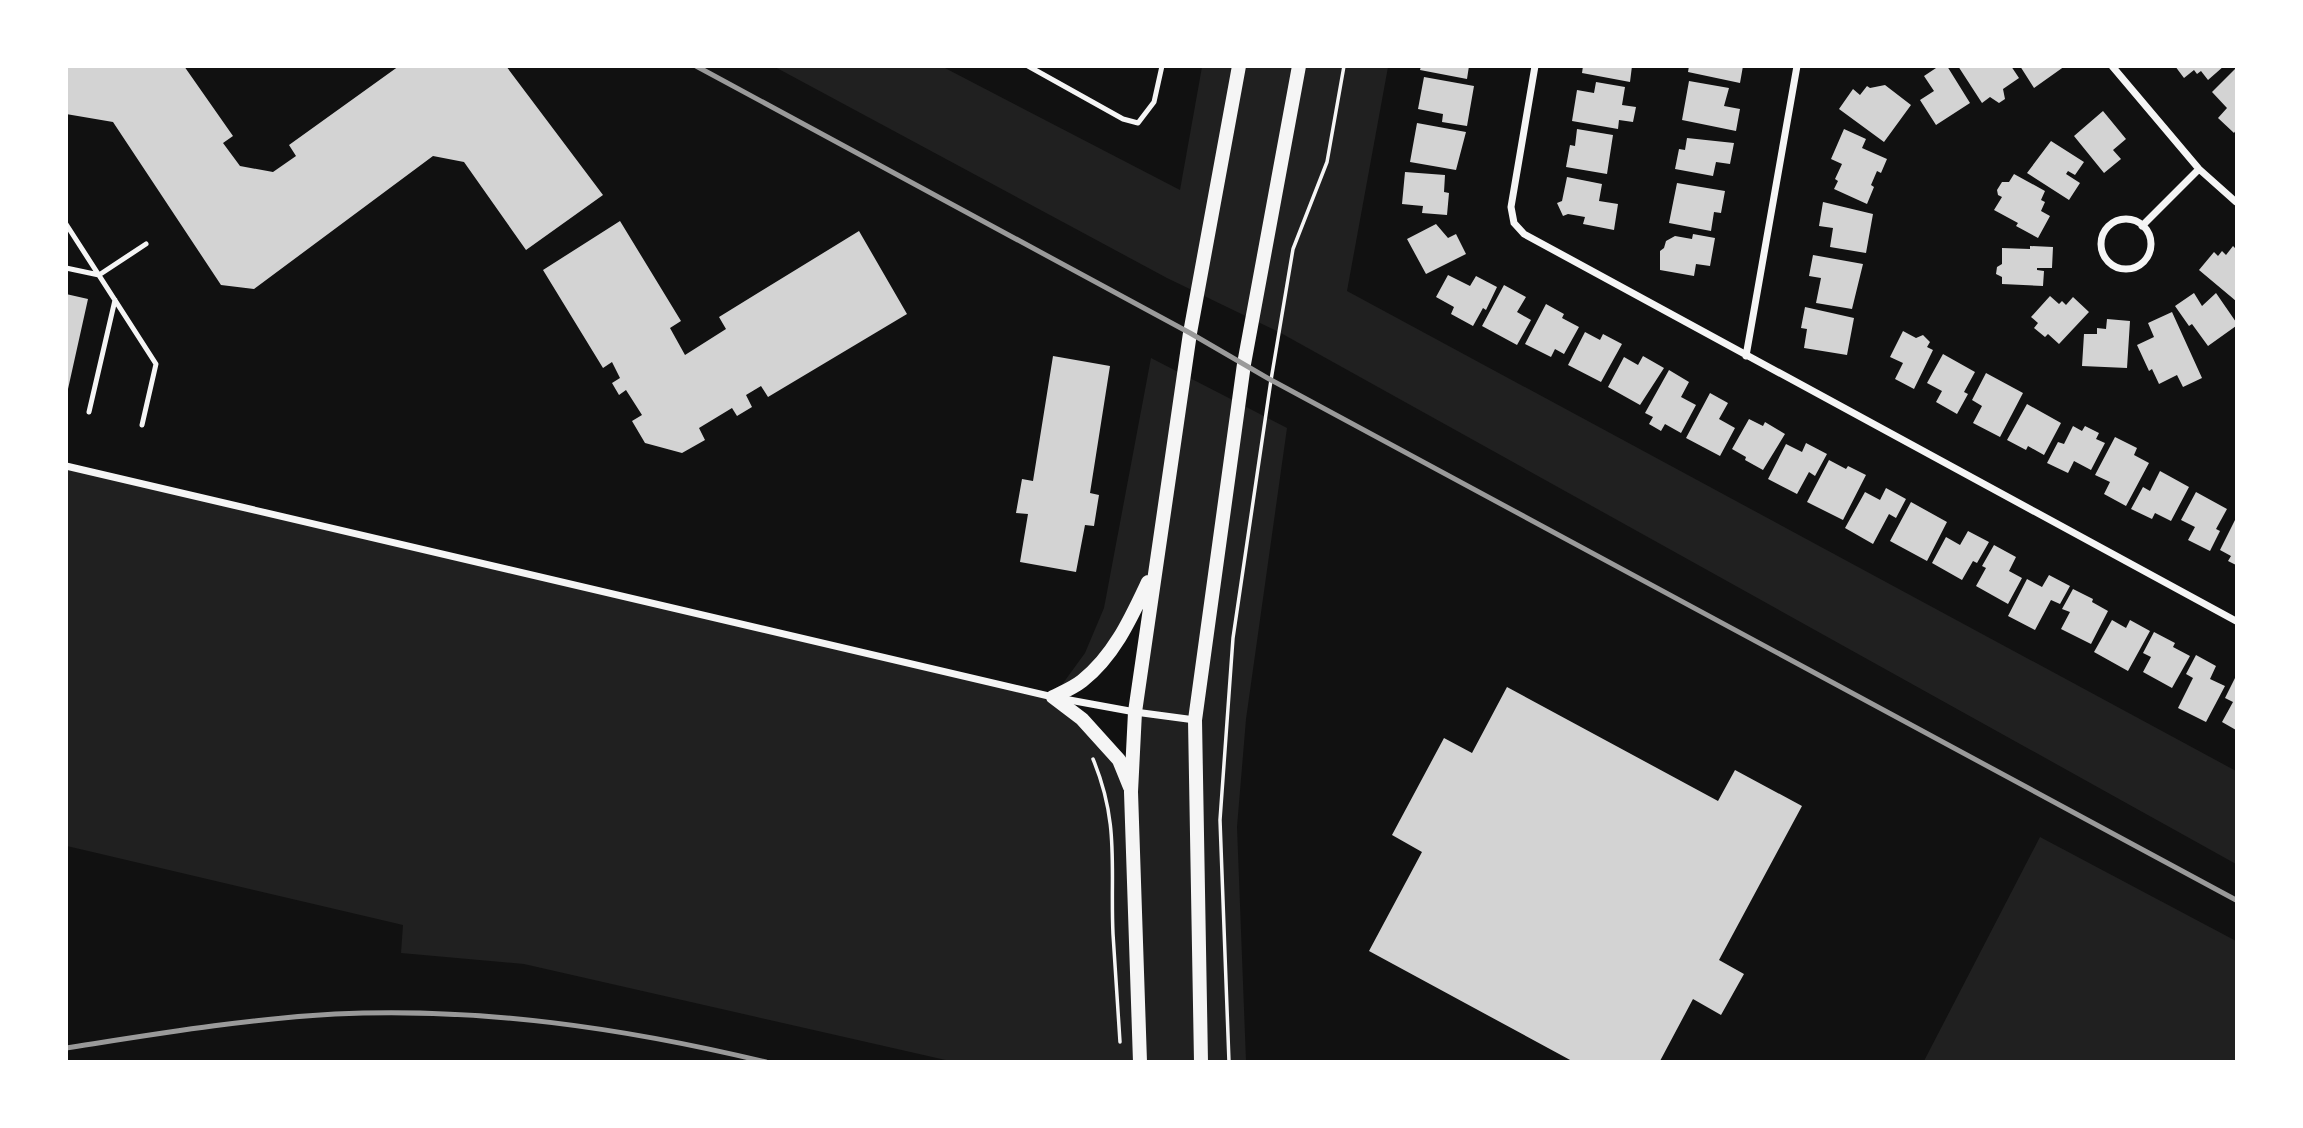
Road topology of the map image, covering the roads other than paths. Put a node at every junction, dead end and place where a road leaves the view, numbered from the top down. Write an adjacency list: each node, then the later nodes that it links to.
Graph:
1 (1028, 66): 2 (lane)
2 (1163, 66)
3 (1239, 66): 20 (main road)
4 (1299, 66): 24 (main road)
5 (1535, 66): 16 (street)
6 (1797, 66): 16 (street)
7 (2112, 66): 8 (street)
8 (2199, 169): 9 (street); 11 (street)
9 (2236, 202)
10 (66, 224): 14 (lane)
11 (2142, 226): 11 (street)
12 (146, 244): 14 (lane)
13 (66, 268): 14 (lane)
14 (99, 275): 15 (lane)
15 (115, 300): 17 (lane); 18 (lane)
16 (1746, 356): 21 (street)
17 (89, 412)
18 (142, 425)
19 (66, 466): 22 (street)
20 (1154, 568): 22 (main road); 23 (main road)
21 (2236, 621)
22 (1053, 697): 23 (street); 25 (main road)
23 (1135, 712): 24 (street); 25 (main road)
24 (1195, 720): 27 (main road)
25 (1131, 792): 26 (main road)
26 (1140, 1062)
27 (1201, 1062)

